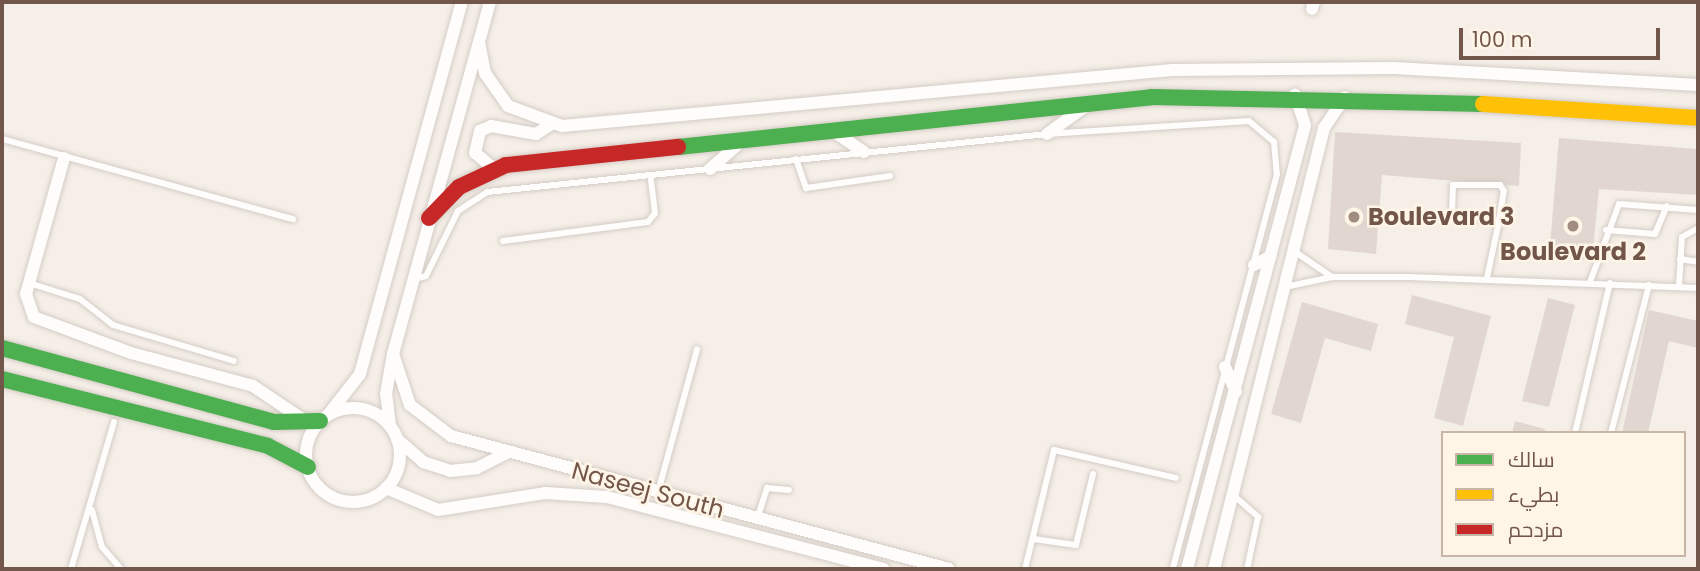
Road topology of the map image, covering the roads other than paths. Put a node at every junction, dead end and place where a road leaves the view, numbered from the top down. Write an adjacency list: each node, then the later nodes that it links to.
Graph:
1 (463, 2): 53 (street)
2 (490, 2): 3 (street)
3 (479, 42): 11 (street); 25 (street)
4 (1698, 85): 11 (street)
5 (1295, 94): 6 (street); 7 (street); 8 (street)
6 (1346, 96): 9 (street); 10 (street)
7 (1090, 103): 12 (street); 13 (street)
8 (1306, 116): 10 (street); 32 (street)
9 (1698, 118)
10 (1327, 121): 31 (street)
11 (550, 125): 19 (street)
12 (830, 128): 14 (street); 16 (street)
13 (1047, 134): 16 (lane); 35 (lane)
14 (746, 137): 19 (street); 20 (street)
15 (2, 139): 17 (lane)
16 (864, 152): 18 (lane)
17 (64, 158): 26 (lane); 39 (street)
18 (796, 159): 20 (lane); 22 (lane)
19 (493, 168): 25 (street)
20 (710, 169): 21 (lane)
21 (650, 174): 30 (lane); 38 (lane)
22 (890, 176)
23 (1667, 206): 24 (lane); 29 (lane); 29 (lane)
24 (1698, 210)
25 (429, 218): 38 (street)
26 (293, 219)
27 (1499, 221): 27 (lane); 37 (lane)
28 (1698, 228): 33 (lane)
29 (1606, 230): 40 (lane)
30 (503, 241)
31 (1294, 251): 36 (lane); 44 (street)
32 (1271, 256): 35 (street); 52 (street)
33 (1680, 260): 34 (lane); 43 (lane)
34 (1698, 262)
35 (1254, 264): 50 (lane)
36 (1332, 277): 37 (lane); 44 (lane)
37 (1487, 278): 40 (lane)
38 (414, 279): 48 (street)
39 (29, 282): 49 (lane); 53 (street)
40 (1590, 282): 41 (lane)
41 (1611, 283): 42 (lane); 56 (lane)
42 (1649, 285): 43 (lane); 57 (lane)
43 (1679, 286): 45 (lane)
44 (1285, 287): 66 (street)
45 (1698, 288)
46 (2, 348): 53 (street)
47 (697, 349): 65 (lane)
48 (393, 354): 55 (street); 59 (street, Naseej South)
49 (234, 361)
50 (1225, 366): 52 (street); 75 (lane)
51 (2, 379): 60 (street)
52 (1236, 392): 76 (street)
53 (319, 420): 55 (street); 60 (street)
54 (114, 422): 67 (lane)
55 (390, 425): 58 (street)
56 (1575, 431)
57 (1612, 431)
58 (397, 439): 59 (street); 63 (street)
59 (507, 453): 65 (street, Naseej South)
60 (308, 467): 63 (street)
61 (1093, 474): 69 (lane)
62 (1176, 478): 69 (lane)
63 (386, 488): 72 (street)
64 (789, 490): 68 (lane)
65 (657, 493): 68 (street, Naseej South)
66 (1231, 494): 77 (street); 78 (lane)
67 (92, 505): 70 (lane); 71 (lane)
68 (757, 519): 73 (street, Naseej South)
69 (1034, 539): 74 (lane)
70 (71, 569)
71 (121, 569)
72 (884, 569)
73 (948, 569)
74 (1025, 569)
75 (1172, 569)
76 (1187, 569)
77 (1213, 569)
78 (1247, 569)

